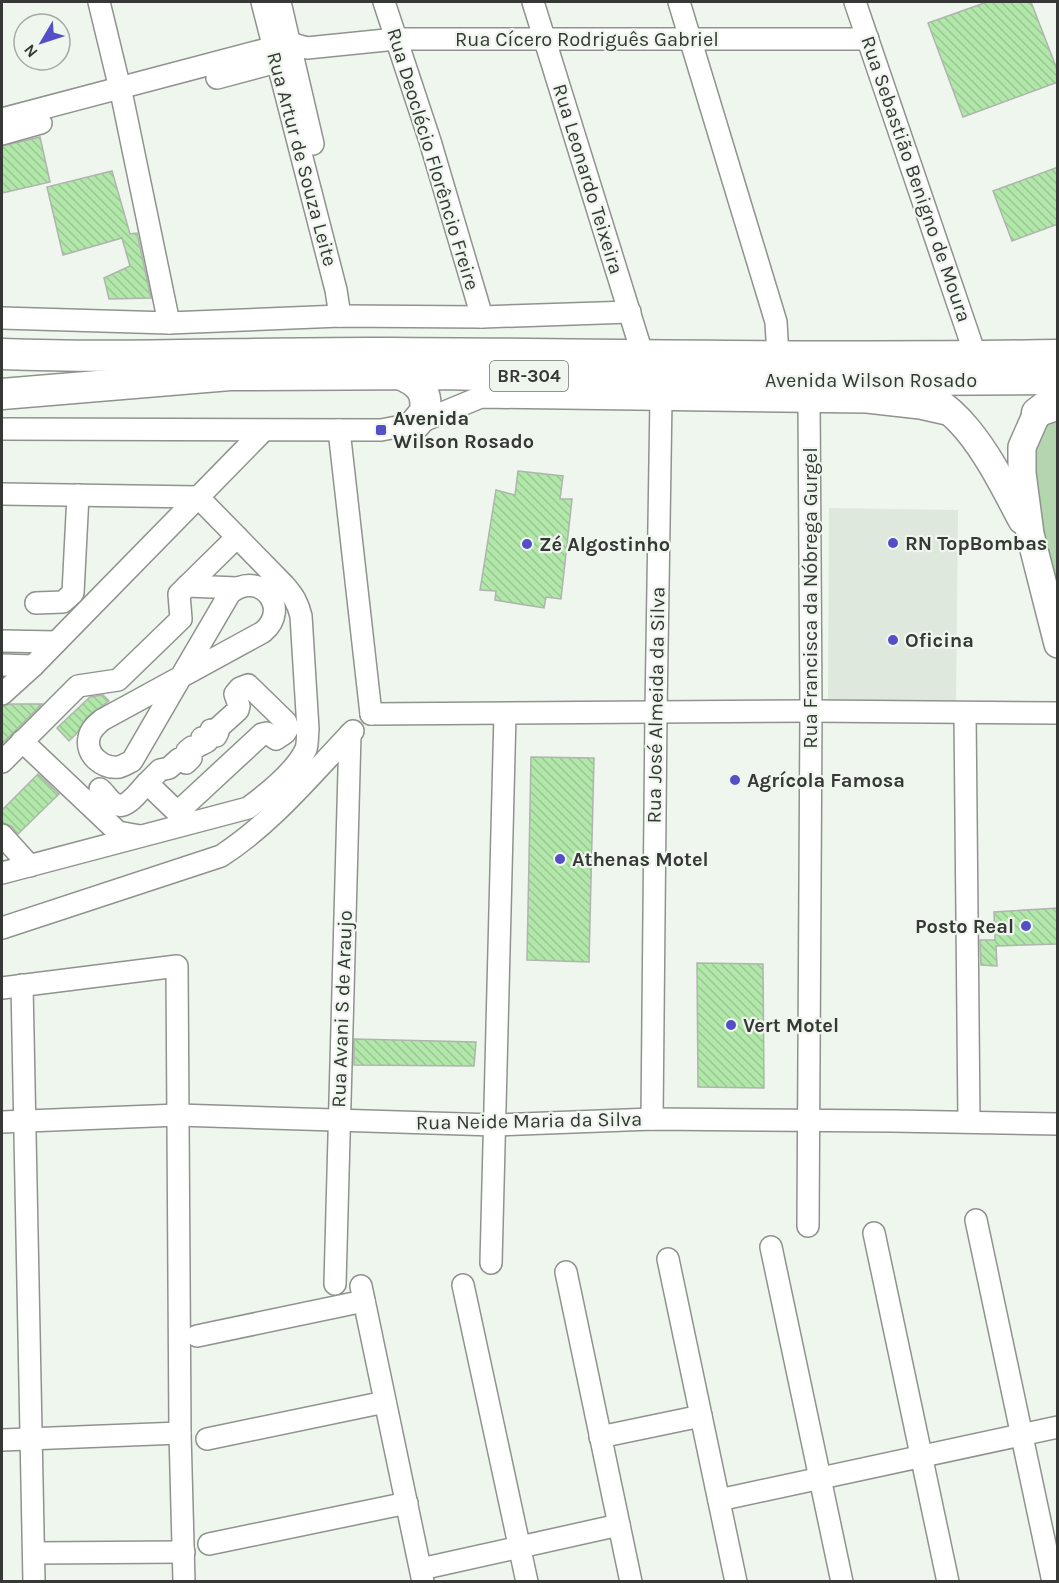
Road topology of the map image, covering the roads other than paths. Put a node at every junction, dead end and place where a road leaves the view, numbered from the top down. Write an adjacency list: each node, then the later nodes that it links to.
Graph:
1 (99, 2): 13 (street)
2 (262, 2): 12 (street, Rua Artur de Souza Leite)
3 (280, 2): 12 (street, Rua Artur de Souza Leite)
4 (384, 2): 8 (street, Rua Deoclécio Florêncio Freire)
5 (533, 2): 9 (street, Rua Leonardo Teixeira)
6 (679, 2): 10 (street)
7 (855, 2): 11 (street, Rua Sebastião Benigno de Moura)
8 (396, 39): 9 (street, Rua Cícero Rodriguês Gabriel); 12 (street, Rua Cícero Rodriguês Gabriel); 19 (street, Rua Deoclécio Florêncio Freire)
9 (544, 39): 10 (street, Rua Cícero Rodriguês Gabriel); 16 (street, Rua Leonardo Teixeira)
10 (691, 39): 11 (street, Rua Cícero Rodriguês Gabriel); 24 (street)
11 (868, 39): 25 (street, Rua Sebastião Benigno de Moura)
12 (288, 52): 13 (street, Rua Cícero Rodriguês Gabriel); 18 (street, Rua Artur de Souza Leite)
13 (121, 95): 14 (street, Rua Cícero Rodriguês Gabriel); 15 (street, Rua Cícero Rodriguês Gabriel); 20 (street)
14 (2, 119)
15 (2, 134)
16 (630, 312): 19 (street); 23 (street, Rua Leonardo Teixeira)
17 (3, 314): 20 (street)
18 (346, 316): 19 (street); 20 (street)
19 (482, 317)
20 (170, 323)
21 (2, 354): 23 (highway, Avenida Wilson Rosado / BR-304)
22 (1058, 355): 25 (highway, Avenida Wilson Rosado / BR-304)
23 (643, 356): 24 (highway, Avenida Wilson Rosado / BR-304)
24 (778, 357): 25 (highway, Avenida Wilson Rosado / BR-304)
25 (976, 357)
26 (400, 374): 27 (highway, Avenida Wilson Rosado / BR-304); 30 (highway, Avenida Wilson Rosado / BR-304); 36 (highway)
27 (538, 376): 29 (highway, Avenida Wilson Rosado / BR-304); 31 (highway)
28 (1058, 379): 29 (highway, Avenida Wilson Rosado / BR-304)
29 (886, 380): 35 (main road)
30 (2, 394)
31 (481, 397): 32 (street); 36 (street)
32 (661, 399): 33 (street); 55 (street, Rua José Almeida da Silva)
33 (809, 401): 35 (street); 56 (street, Rua Francisca da Nóbrega Gurgel)
34 (1051, 406): 43 (main road)
35 (956, 416): 43 (main road)
36 (416, 423): 39 (street)
37 (2, 429): 38 (street)
38 (264, 430): 39 (street); 42 (street)
39 (339, 430): 59 (street)
40 (2, 494): 41 (street)
41 (78, 495): 42 (street); 47 (street)
42 (198, 497): 44 (street); 49 (street)
43 (1030, 534): 50 (main road)
44 (237, 537): 45 (street); 68 (street)
45 (187, 586): 46 (street); 62 (street)
46 (237, 588): 53 (street); 53 (street)
47 (36, 603)
48 (2, 641): 49 (street)
49 (56, 642): 52 (street)
50 (1058, 644)
51 (2, 665): 52 (street)
52 (33, 666): 54 (street)
53 (182, 675): 63 (street); 63 (street)
54 (2, 694)
55 (656, 711): 56 (street); 60 (street); 74 (street, Rua José Almeida da Silva)
56 (811, 711): 57 (street); 77 (street, Rua Francisca da Nóbrega Gurgel)
57 (965, 713): 58 (street); 79 (street)
58 (1058, 713)
59 (370, 714): 60 (street); 61 (street)
60 (505, 714): 81 (street)
61 (350, 734): 71 (street); 76 (street, Rua Avani S de Araujo)
62 (22, 741): 64 (street); 66 (street)
63 (132, 761): 66 (street)
64 (2, 762)
65 (147, 783): 65 (street); 66 (street)
66 (93, 795): 68 (street)
67 (2, 836): 69 (street)
68 (143, 836): 69 (street)
69 (30, 866): 70 (street)
70 (2, 873)
71 (2, 928)
72 (12, 986): 73 (street); 75 (street)
73 (178, 1115): 75 (street, Rua Neide Maria da Silva); 76 (street, Rua Neide Maria da Silva); 95 (street)
74 (652, 1119): 77 (street, Rua Neide Maria da Silva); 81 (street, Rua Neide Maria da Silva)
75 (25, 1120): 78 (street, Rua Neide Maria da Silva); 98 (street)
76 (338, 1120): 81 (street, Rua Neide Maria da Silva); 89 (street, Rua Avani S de Araujo)
77 (809, 1120): 79 (street, Rua Neide Maria da Silva); 83 (street, Rua Francisca da Nóbrega Gurgel)
78 (2, 1122)
79 (969, 1122): 80 (street, Rua Neide Maria da Silva)
80 (1058, 1124)
81 (495, 1125): 87 (street)
82 (976, 1220): 100 (street)
83 (808, 1226)
84 (874, 1233): 102 (street)
85 (771, 1247): 103 (street)
86 (668, 1258): 93 (street)
87 (491, 1263)
88 (566, 1272): 97 (street)
89 (335, 1284)
90 (463, 1285): 108 (street)
91 (197, 1336): 92 (street)
92 (385, 1401): 99 (street); 104 (street)
93 (701, 1416): 97 (street); 105 (street)
94 (1058, 1427): 100 (street)
95 (180, 1433): 98 (street); 109 (street)
96 (1058, 1436): 100 (street)
97 (600, 1437): 106 (street)
98 (31, 1439): 101 (street); 110 (street)
99 (207, 1439)
100 (1023, 1439): 102 (street); 119 (street)
101 (2, 1440)
102 (922, 1461): 103 (street); 118 (street)
103 (822, 1482): 105 (street); 117 (street)
104 (407, 1503): 107 (street); 111 (street)
105 (720, 1504): 116 (street)
106 (619, 1525): 108 (street); 115 (street)
107 (209, 1544)
108 (519, 1546): 111 (street); 114 (street)
109 (183, 1552): 110 (street); 113 (street)
110 (34, 1553): 112 (street)
111 (422, 1575)
112 (34, 1581)
113 (184, 1581)
114 (527, 1581)
115 (631, 1581)
116 (736, 1581)
117 (842, 1581)
118 (948, 1581)
119 (1053, 1581)

